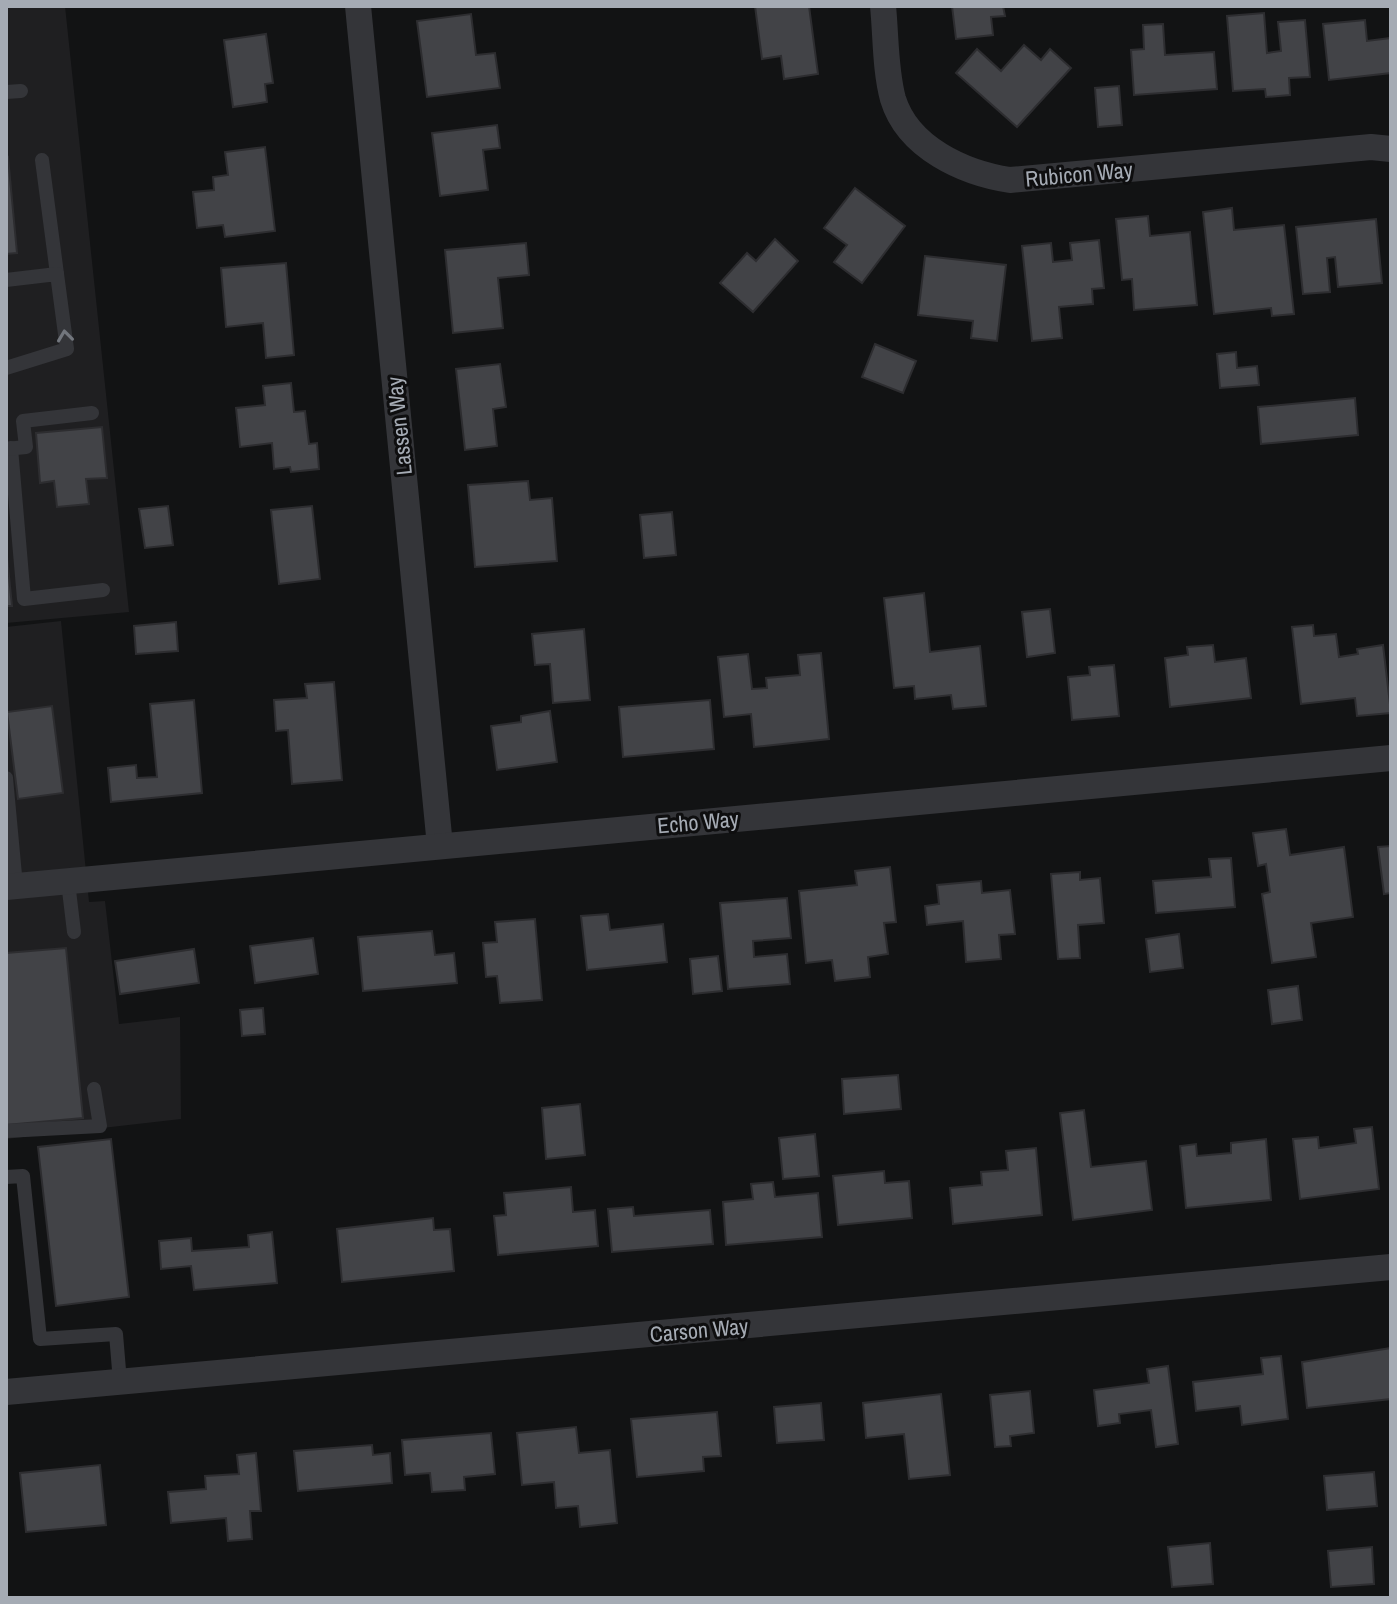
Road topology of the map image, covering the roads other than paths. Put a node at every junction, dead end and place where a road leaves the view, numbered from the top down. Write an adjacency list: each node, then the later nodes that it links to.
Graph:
1 (358, 6): 13 (street, Lassen Way)
2 (883, 6): 3 (street, Rubicon Way)
3 (1391, 149)
4 (42, 160): 5 (lane)
5 (57, 274): 6 (lane); 7 (lane, one-way to 5)
6 (6, 280)
7 (6, 368)
8 (92, 413): 9 (lane)
9 (8, 449): 10 (lane)
10 (103, 590)
11 (1391, 758): 13 (street, Echo Way)
12 (6, 778): 15 (lane)
13 (440, 846): 14 (street, Echo Way)
14 (68, 882): 15 (street, Echo Way); 16 (lane)
15 (11, 887)
16 (74, 932)
17 (94, 1089): 18 (lane)
18 (6, 1131)
19 (6, 1177): 21 (lane)
20 (1391, 1267): 21 (street, Carson Way)
21 (120, 1382): 22 (street, Carson Way)
22 (6, 1392)

